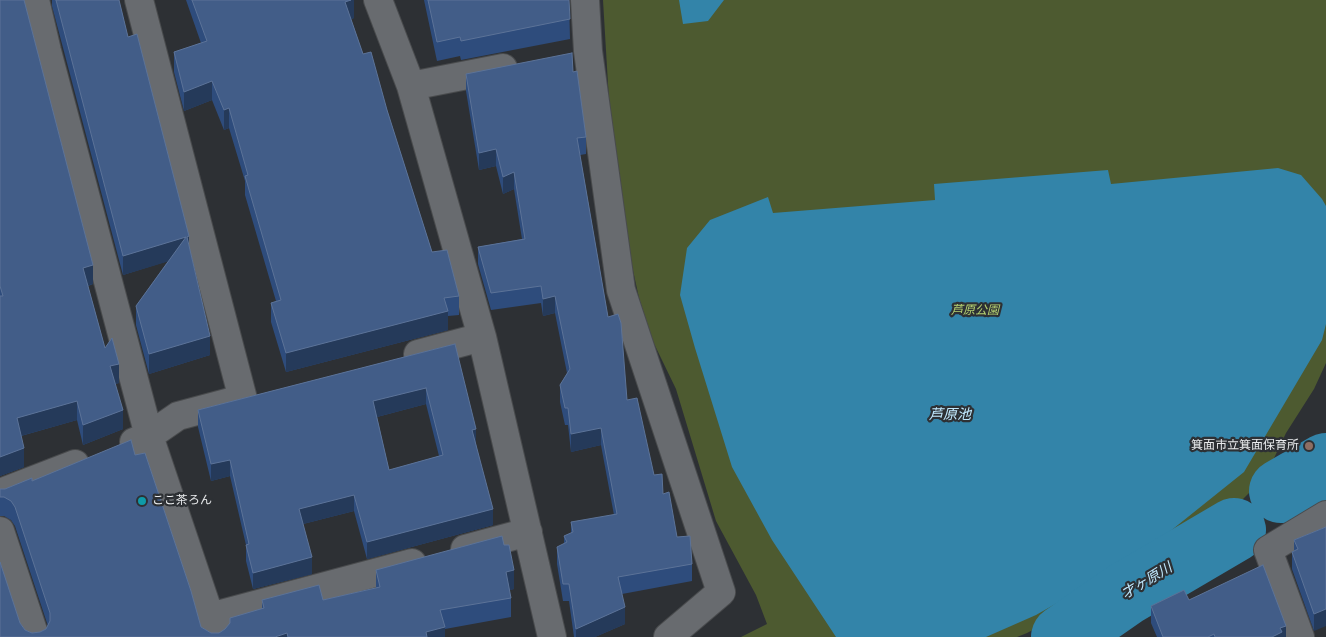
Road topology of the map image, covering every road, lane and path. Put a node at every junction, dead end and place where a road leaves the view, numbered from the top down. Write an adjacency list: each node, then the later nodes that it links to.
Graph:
1 (35, 0): 9 (street)
2 (139, 0): 9 (street)
3 (378, 0): 6 (street)
4 (585, 0): 17 (street)
5 (529, 63): 6 (street)
6 (411, 86): 7 (street)
7 (482, 337): 8 (street); 13 (street)
8 (396, 359)
9 (149, 436): 10 (street); 14 (street)
10 (0, 493)
11 (1326, 515): 18 (street)
12 (0, 531): 15 (street)
13 (528, 532): 14 (street); 16 (street)
14 (213, 627)
15 (35, 637)
16 (552, 637)
17 (668, 637)
18 (1300, 637)

